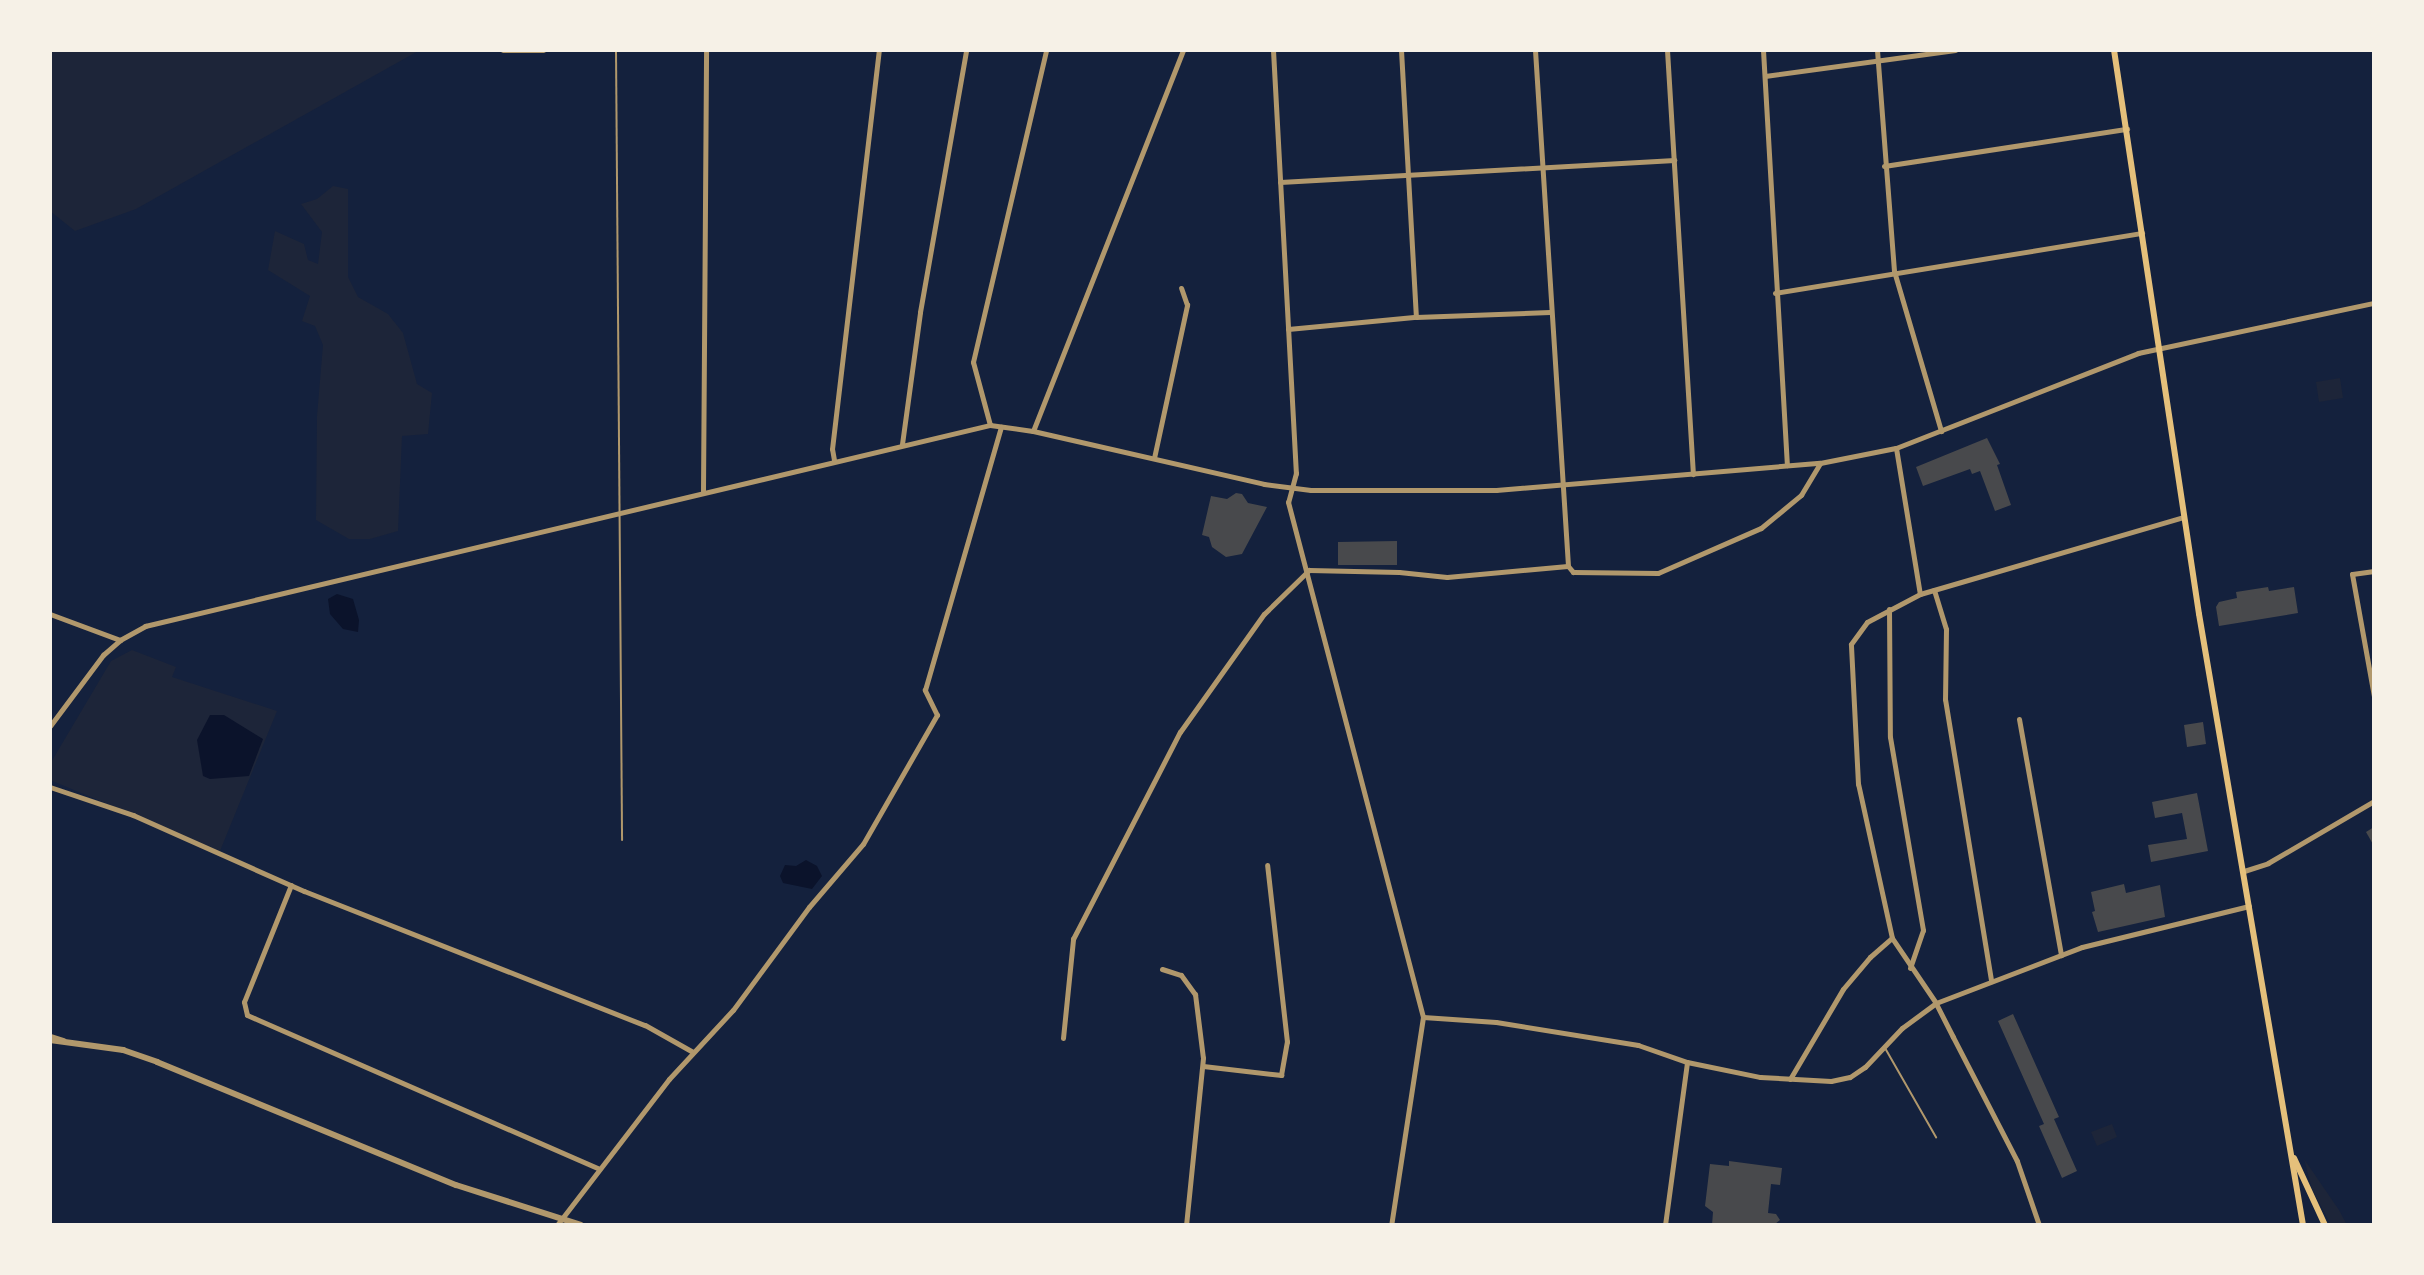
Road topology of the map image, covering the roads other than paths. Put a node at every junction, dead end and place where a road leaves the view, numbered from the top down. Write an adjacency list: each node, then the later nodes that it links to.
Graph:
1 (503, 50): 2 (street)
2 (543, 50)
3 (616, 50): 48 (lane)
4 (706, 50): 47 (street)
5 (879, 50): 41 (street)
6 (966, 50): 38 (street)
7 (1046, 50): 34 (street)
8 (1183, 50): 36 (street)
9 (1273, 50): 24 (street)
10 (1401, 50): 23 (street)
11 (1535, 50): 21 (street)
12 (1667, 50): 20 (street)
13 (1763, 50): 18 (street)
14 (1877, 50): 17 (street)
15 (1955, 50): 17 (street)
16 (2114, 50): 19 (main road)
17 (1878, 63): 18 (street); 22 (street)
18 (1765, 76): 28 (street)
19 (2127, 129): 22 (street); 25 (main road)
20 (1674, 160): 21 (street); 44 (street)
21 (1542, 165): 23 (street); 30 (street)
22 (1884, 166): 26 (street)
23 (1409, 174): 24 (street); 31 (street)
24 (1280, 182): 32 (street)
25 (2143, 233): 26 (street); 33 (main road)
26 (1894, 271): 28 (street); 37 (street)
27 (1181, 288): 40 (street)
28 (1775, 293): 43 (street)
29 (2374, 303): 33 (street)
30 (1550, 312): 31 (street); 45 (street)
31 (1416, 317): 32 (street)
32 (1288, 329): 46 (street)
33 (2159, 349): 37 (street); 49 (main road)
34 (990, 425): 35 (street); 38 (street)
35 (1001, 427): 36 (street); 78 (street)
36 (1033, 431): 40 (street)
37 (1941, 431): 39 (street)
38 (902, 444): 41 (street)
39 (1896, 448): 42 (street); 54 (street)
40 (1154, 458): 46 (street)
41 (834, 460): 47 (street)
42 (1820, 463): 43 (street); 50 (street)
43 (1787, 465): 44 (street)
44 (1693, 474): 45 (street)
45 (1562, 485): 46 (street); 50 (street)
46 (1292, 489): 51 (street)
47 (703, 491): 48 (street)
48 (621, 511): 57 (street); 63 (lane)
49 (2185, 516): 53 (street); 65 (main road)
50 (1568, 566): 51 (street)
51 (1309, 570): 74 (street); 76 (street)
52 (2374, 571): 58 (street)
53 (1934, 590): 54 (street); 72 (street)
54 (1920, 594): 55 (street)
55 (1889, 608): 68 (street); 70 (street)
56 (50, 614): 57 (street)
57 (120, 640): 60 (street)
58 (2374, 696)
59 (2019, 719): 69 (street)
60 (50, 726)
61 (50, 787): 66 (street)
62 (2374, 801): 65 (street)
63 (622, 840)
64 (1267, 865): 80 (street)
65 (2244, 871): 67 (main road)
66 (291, 885): 78 (street); 84 (street)
67 (2250, 906): 69 (street); 83 (main road)
68 (1892, 938): 70 (street); 81 (street)
69 (2061, 955): 72 (street)
70 (1910, 968): 73 (street)
71 (1162, 969): 80 (street)
72 (1991, 981): 73 (street)
73 (1936, 1003): 77 (street); 91 (street)
74 (1423, 1017): 79 (street); 89 (street)
75 (50, 1038): 85 (street)
76 (1063, 1038)
77 (1884, 1047): 81 (street); 82 (lane)
78 (693, 1052): 84 (street)
79 (1687, 1062): 81 (street); 90 (street)
80 (1203, 1066): 88 (street)
81 (1789, 1079)
82 (1936, 1137)
83 (2291, 1151): 92 (main road); 93 (main road)
84 (598, 1168): 85 (street)
85 (562, 1218): 86 (street); 87 (street)
86 (557, 1225)
87 (581, 1225)
88 (1186, 1225)
89 (1391, 1225)
90 (1665, 1225)
91 (2039, 1225)
92 (2303, 1225)
93 (2325, 1225)

